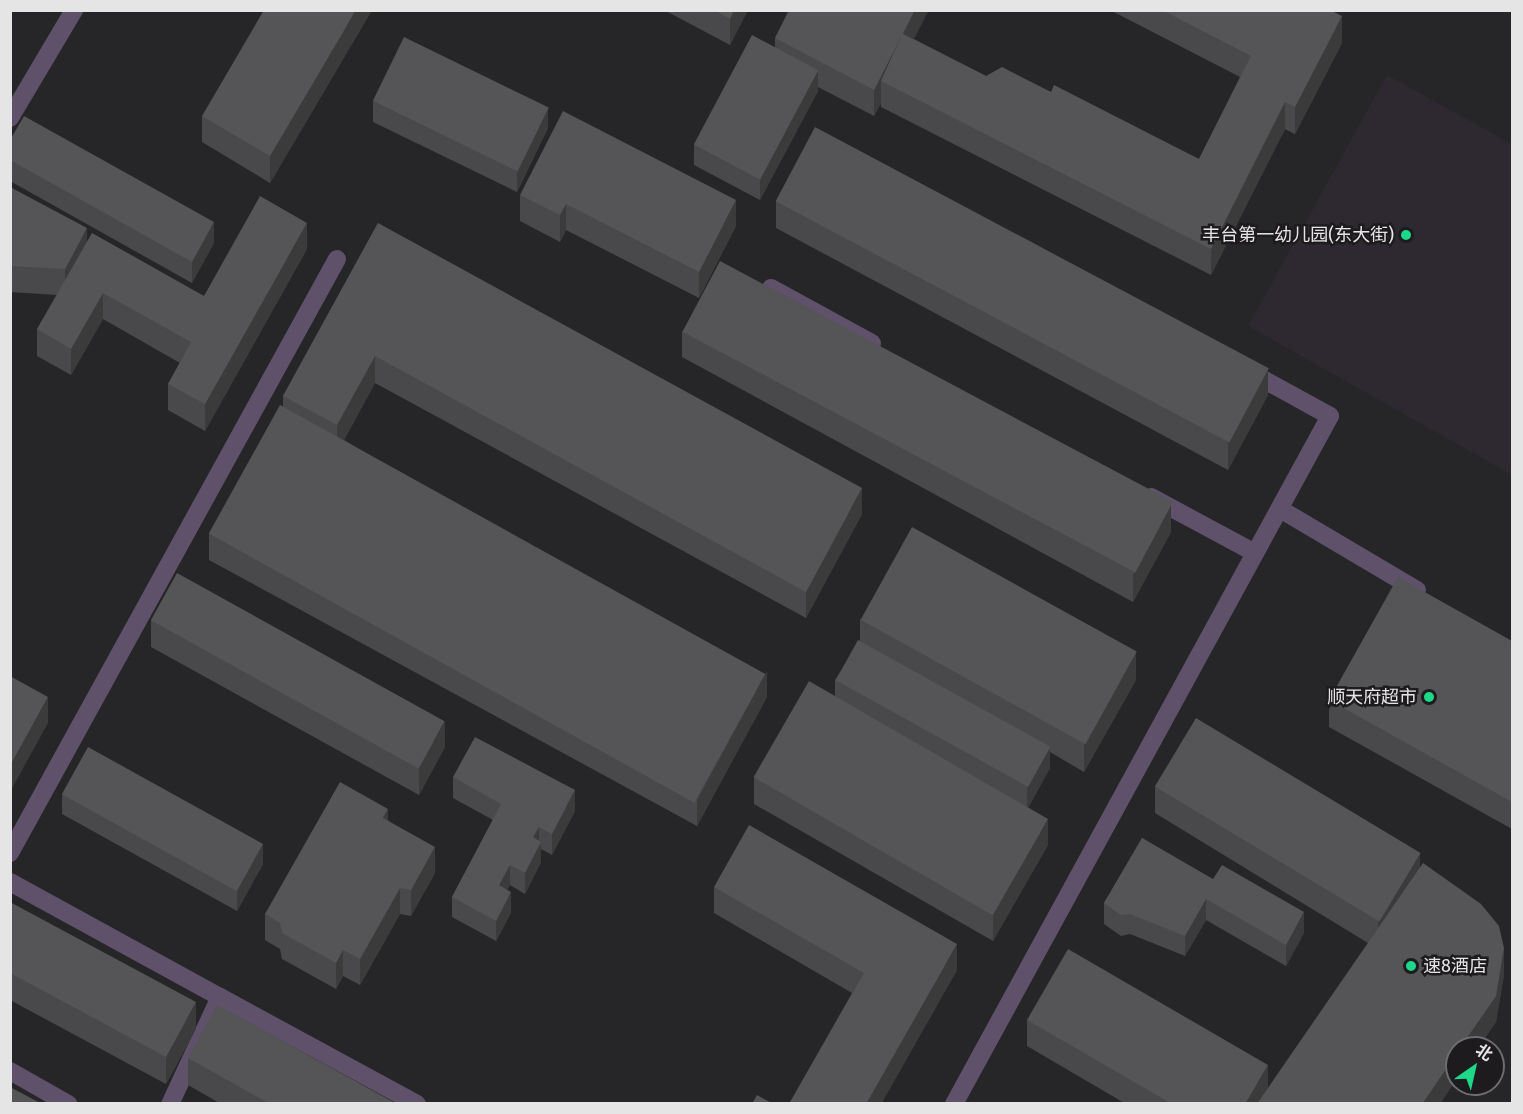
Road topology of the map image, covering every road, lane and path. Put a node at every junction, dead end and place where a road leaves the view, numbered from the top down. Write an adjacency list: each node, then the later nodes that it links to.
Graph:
1 (74, 10): 2 (street)
2 (10, 118)
3 (337, 259): 11 (street)
4 (771, 288): 5 (street)
5 (887, 352)
6 (1236, 365): 8 (street)
7 (1139, 490): 9 (street)
8 (1280, 509): 9 (street); 10 (street)
9 (1255, 553): 18 (street)
10 (1431, 598)
11 (10, 853)
12 (10, 882): 13 (street)
13 (220, 997): 16 (street); 17 (street)
14 (10, 1071): 15 (street)
15 (68, 1104)
16 (170, 1104)
17 (417, 1104)
18 (954, 1104)

